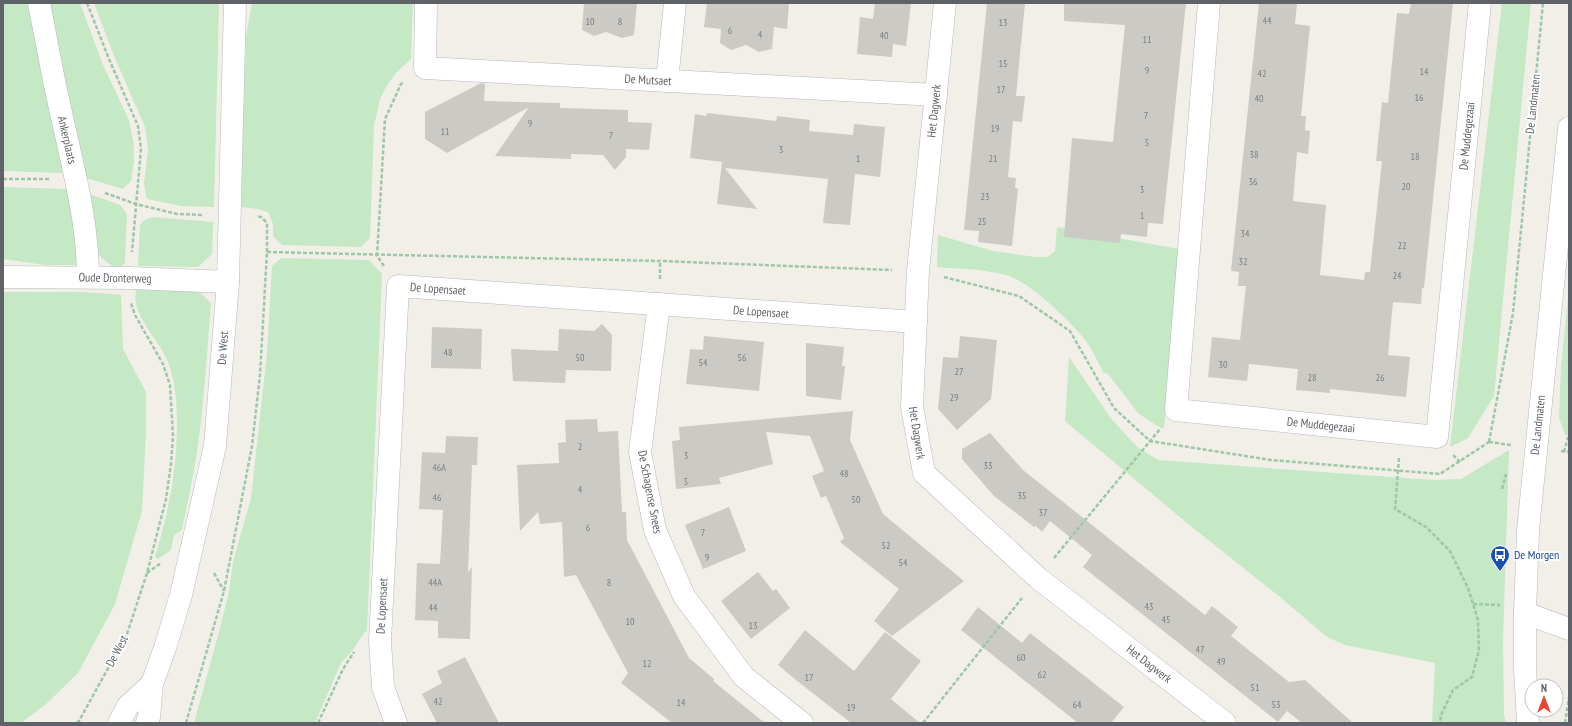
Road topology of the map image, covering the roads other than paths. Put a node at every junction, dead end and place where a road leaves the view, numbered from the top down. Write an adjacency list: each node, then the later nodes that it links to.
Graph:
1 (39, 3): 12 (street, Ankerplaats)
2 (235, 3): 13 (street, De West)
3 (426, 3): 8 (street, De Mutsaet)
4 (675, 3): 8 (street)
5 (945, 3): 9 (street, Het Dagwerk)
6 (1209, 3): 7 (street, De Muddegezaai)
7 (1480, 3)
8 (667, 81): 9 (street, De Mutsaet)
9 (936, 95): 15 (street, Het Dagwerk)
10 (1569, 128): 16 (street, De Landmaten)
11 (3, 277): 12 (street, Oude Dronterweg)
12 (88, 277): 13 (street, Oude Dronterweg)
13 (228, 282): 18 (street, De West)
14 (659, 304): 15 (street, De Lopensaet); 21 (street, De Lopensaet); 22 (street, De Schagense Snees)
15 (916, 322): 23 (street, Het Dagwerk)
16 (1525, 613): 17 (street); 24 (street, De Landmaten)
17 (1569, 629)
18 (152, 684): 19 (street, De West); 20 (street, De West)
19 (119, 723)
20 (147, 723)
21 (396, 723)
22 (802, 723)
23 (1225, 723)
24 (1528, 723)

